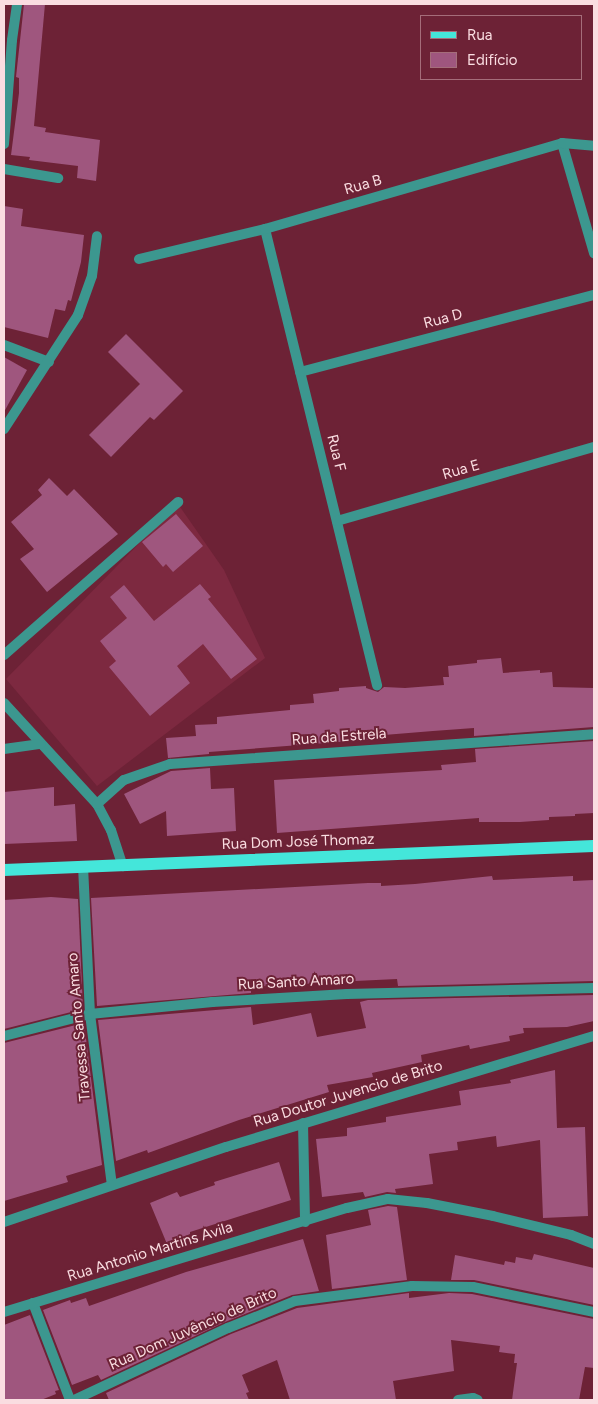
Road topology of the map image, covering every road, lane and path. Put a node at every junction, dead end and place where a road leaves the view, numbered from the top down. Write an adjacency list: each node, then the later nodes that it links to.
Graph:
1 (17, 4): 2 (street)
2 (8, 39): 4 (street)
3 (562, 143): 5 (street, Rua B); 8 (street, Rua B); 10 (street)
4 (4, 144)
5 (594, 146)
6 (4, 169): 7 (street)
7 (58, 178)
8 (266, 229): 11 (street, Rua B); 15 (street, Rua F)
9 (97, 236): 14 (street)
10 (594, 253)
11 (139, 259)
12 (594, 295): 15 (street, Rua D)
13 (4, 345): 14 (street)
14 (49, 362): 16 (street)
15 (300, 372): 19 (street, Rua F)
16 (4, 430)
17 (594, 447): 19 (street, Rua E)
18 (178, 502): 20 (street)
19 (337, 521): 21 (street, Rua F)
20 (4, 656)
21 (377, 685)
22 (4, 703): 24 (street)
23 (594, 734): 26 (street, Rua da Estrela)
24 (40, 744): 25 (street); 26 (street)
25 (4, 749)
26 (97, 804): 29 (street)
27 (594, 846): 29 (main road, Rua Dom José Thomaz)
28 (83, 866): 29 (main road, Rua Dom José Thomaz); 30 (main road, Rua Dom José Thomaz); 32 (street, Travessa Santo Amaro)
29 (123, 866)
30 (4, 870)
31 (594, 988): 32 (street, Rua Santo Amaro)
32 (90, 1014): 33 (street, Rua Santo Amaro); 36 (street, Travessa Santo Amaro)
33 (4, 1036)
34 (594, 1036): 35 (street, Rua Doutor Juvencio de Brito)
35 (303, 1123): 36 (street, Rua Doutor Juvencio de Brito); 38 (street)
36 (112, 1185): 37 (street, Rua Doutor Juvencio de Brito)
37 (4, 1222)
38 (305, 1222): 39 (street, Rua Antonio Martins Avila); 40 (street, Rua Antonio Martins Avila)
39 (594, 1244)
40 (33, 1303): 41 (street, Rua Antonio Martins Avila); 43 (street)
41 (4, 1312)
42 (594, 1312): 44 (street, Rua Dom Juvêncio de Brito)
43 (70, 1400)
44 (74, 1400)
45 (458, 1400): 46 (street)
46 (478, 1400)

